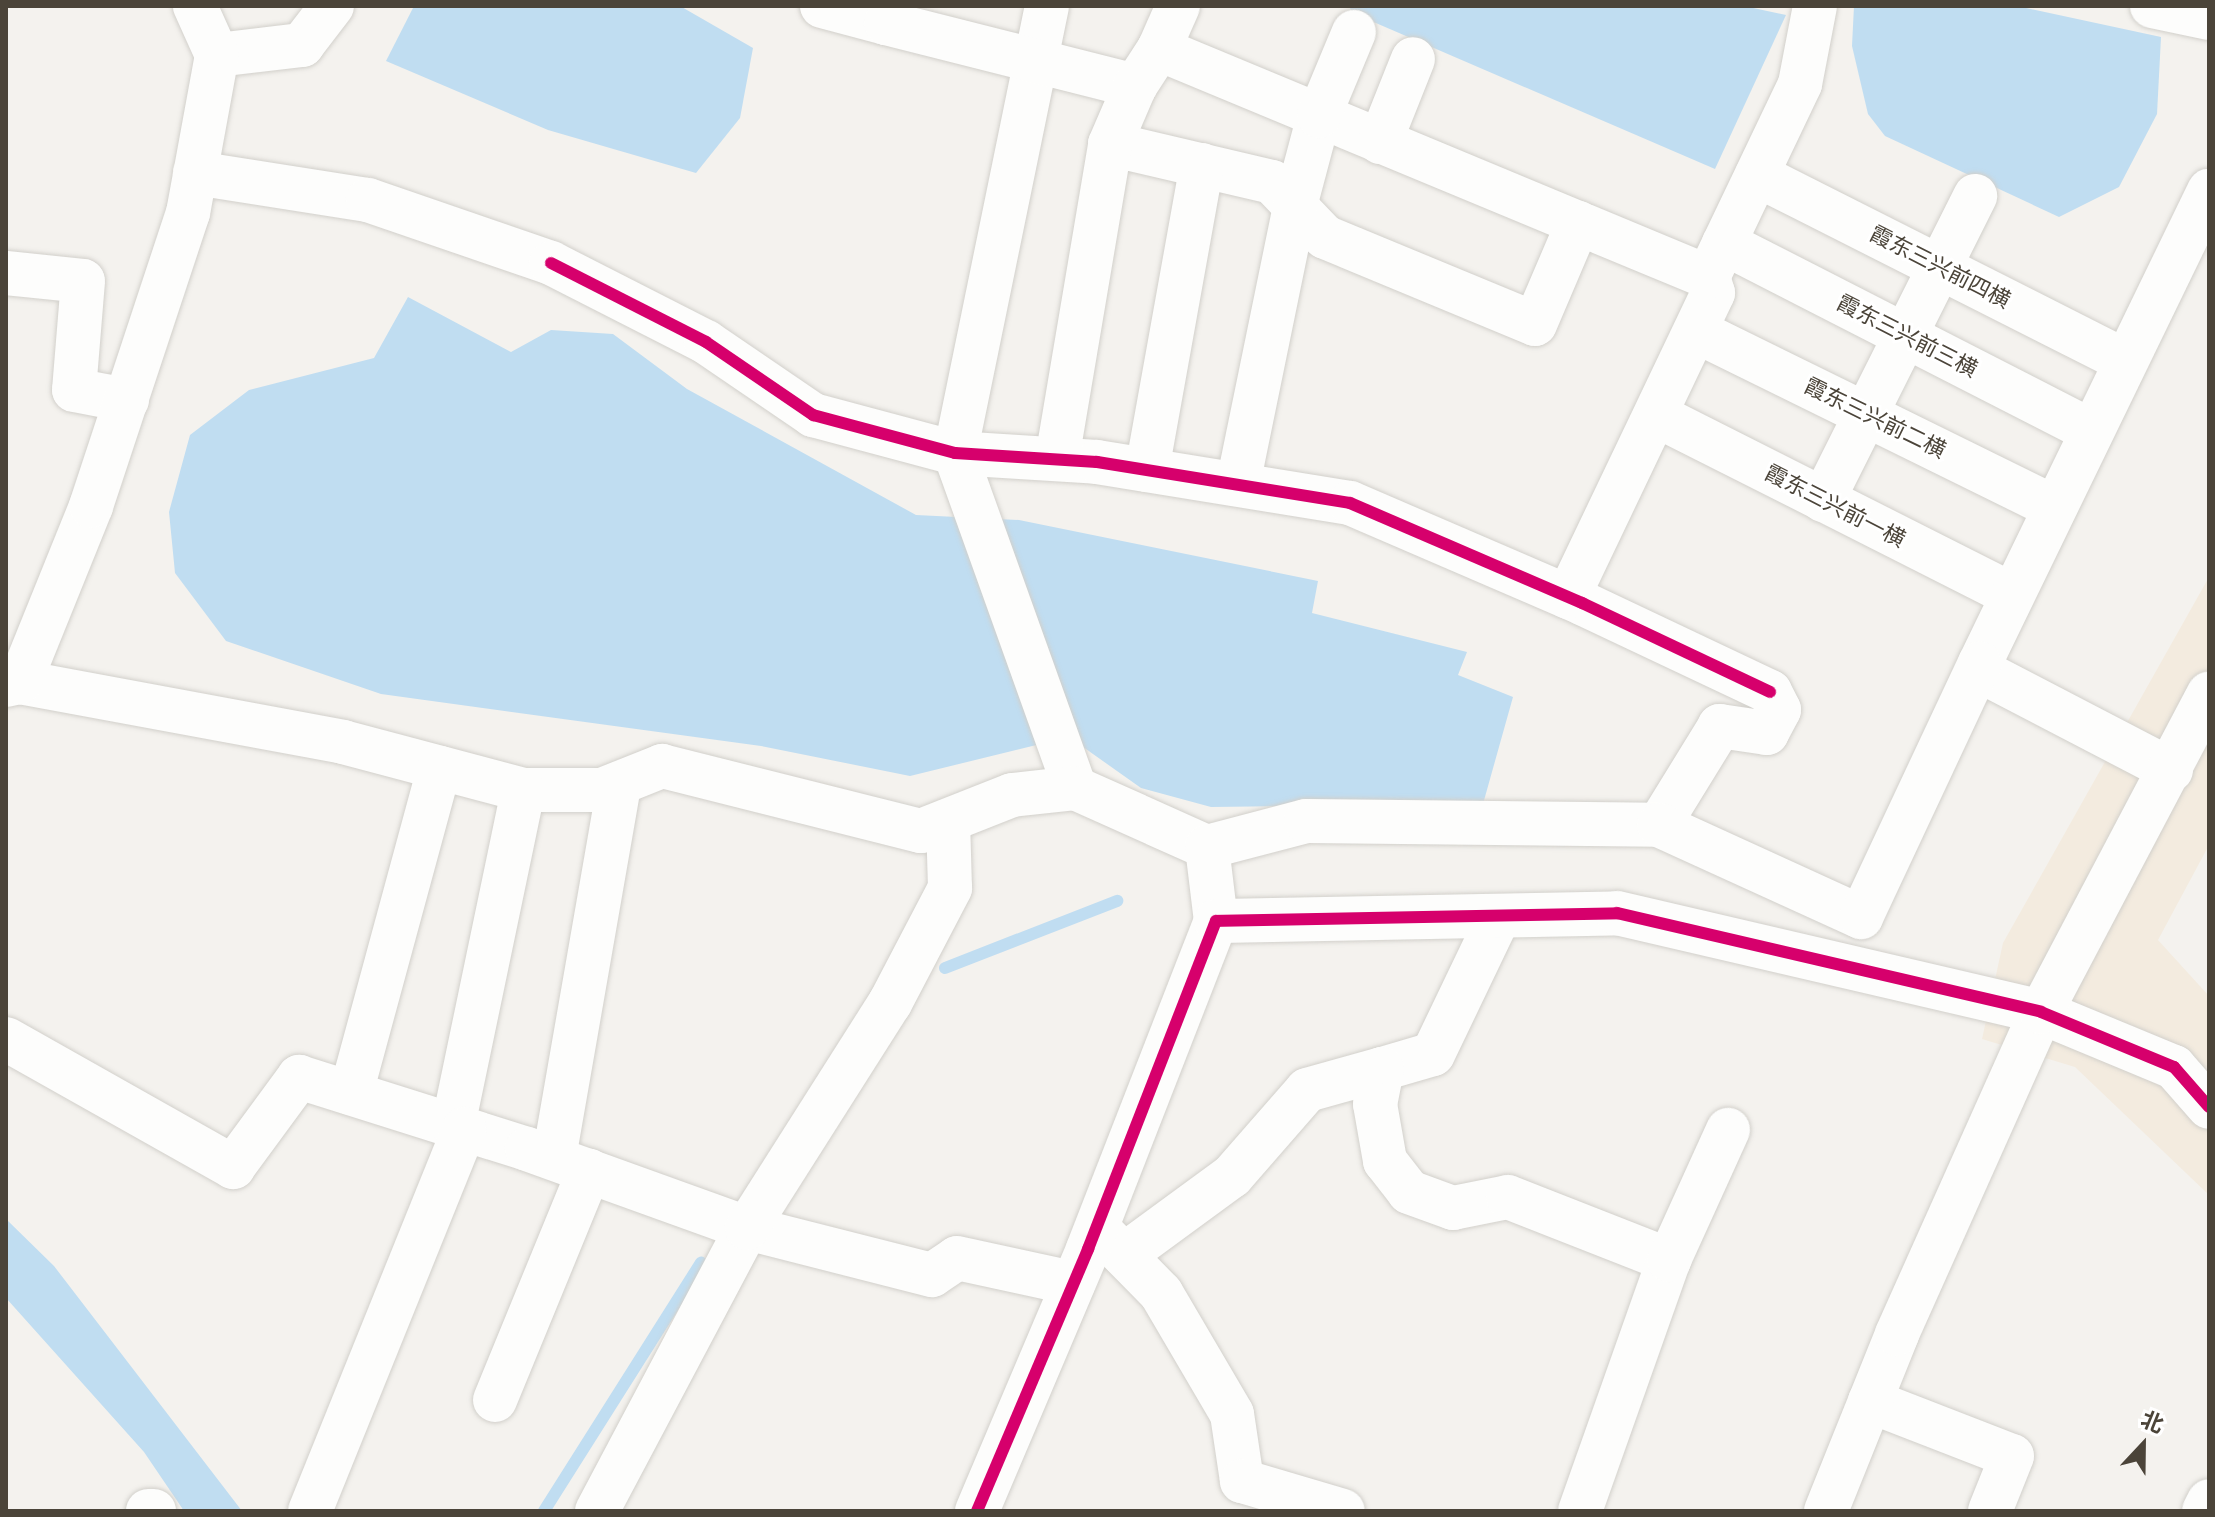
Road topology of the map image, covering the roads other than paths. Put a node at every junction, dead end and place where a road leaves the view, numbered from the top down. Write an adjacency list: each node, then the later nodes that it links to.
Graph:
1 (195, 6): 12 (street)
2 (332, 6): 12 (street)
3 (822, 6): 8 (street)
4 (1047, 6): 13 (street)
5 (1178, 6): 11 (street)
6 (1815, 6): 21 (street)
7 (2152, 6): 9 (street)
8 (890, 14): 13 (street)
9 (2209, 18)
10 (1354, 32): 16 (street)
11 (1159, 49): 15 (street); 16 (street, 霞东三兴前三横)
12 (217, 55): 20 (street)
13 (1036, 58): 15 (street); 36 (street)
14 (1413, 59): 17 (street)
15 (1135, 86): 18 (street)
16 (1319, 116): 17 (street, 霞东三兴前三横); 24 (street)
17 (1380, 142): 25 (street, 霞东三兴前三横)
18 (1110, 144): 19 (street); 37 (street)
19 (1202, 165): 24 (street); 38 (street)
20 (195, 173): 32 (street); 36 (street)
21 (1757, 175): 26 (street); 27 (street, 霞东三兴前四横)
22 (2209, 191): 31 (street)
23 (1975, 196): 27 (street)
24 (1295, 206): 25 (street); 39 (street)
25 (1578, 223): 26 (street, 霞东三兴前三横)
26 (1716, 260): 29 (street); 30 (street, 霞东三兴前三横)
27 (1939, 266): 30 (street); 31 (street, 霞东三兴前四横)
28 (6, 273): 32 (street)
29 (1696, 331): 33 (street, 霞东三兴前二横); 34 (street)
30 (1904, 334): 33 (street); 35 (street, 霞东三兴前三横)
31 (2124, 360): 35 (street)
32 (127, 400): 45 (street)
33 (1866, 412): 40 (street); 41 (street, 霞东三兴前二横)
34 (1658, 416): 40 (street, 霞东三兴前一横); 43 (street)
35 (2090, 430): 41 (street)
36 (955, 453): 37 (street); 50 (street)
37 (1057, 459): 38 (street)
38 (1147, 470): 39 (street)
39 (1238, 484): 43 (street)
40 (1823, 500): 42 (street, 霞东三兴前一横)
41 (2054, 507): 42 (street)
42 (2012, 595): 44 (street)
43 (1568, 597): 53 (street)
44 (1980, 663): 48 (street); 53 (street)
45 (13, 683): 47 (street)
46 (2203, 721): 48 (street)
47 (439, 768): 51 (street); 60 (street)
48 (2171, 770): 57 (street)
49 (619, 784): 51 (street); 52 (street); 64 (street)
50 (1075, 788): 52 (street); 54 (street)
51 (523, 790): 62 (street)
52 (948, 821): 65 (street)
53 (1659, 825): 54 (street)
54 (1207, 847): 56 (street)
55 (1499, 916): 56 (street); 57 (street); 59 (street)
56 (1216, 921): 66 (street)
57 (2041, 1012): 61 (street); 70 (street)
58 (6, 1039): 60 (street)
59 (1382, 1069): 66 (street); 67 (street)
60 (351, 1093): 62 (street)
61 (2209, 1107)
62 (458, 1127): 64 (street); 73 (street)
63 (1728, 1130): 67 (street)
64 (571, 1165): 65 (street); 69 (street)
65 (747, 1228): 68 (street); 74 (street)
66 (1110, 1241): 68 (street); 71 (street)
67 (1669, 1260): 77 (street)
68 (1073, 1283): 75 (street)
69 (495, 1400)
70 (1870, 1401): 78 (street); 79 (street)
71 (1236, 1496): 76 (street)
72 (2209, 1501): 80 (street)
73 (310, 1511)
74 (597, 1511)
75 (977, 1511)
76 (1343, 1511)
77 (1580, 1511)
78 (1826, 1511)
79 (1990, 1511)
80 (2204, 1511)

